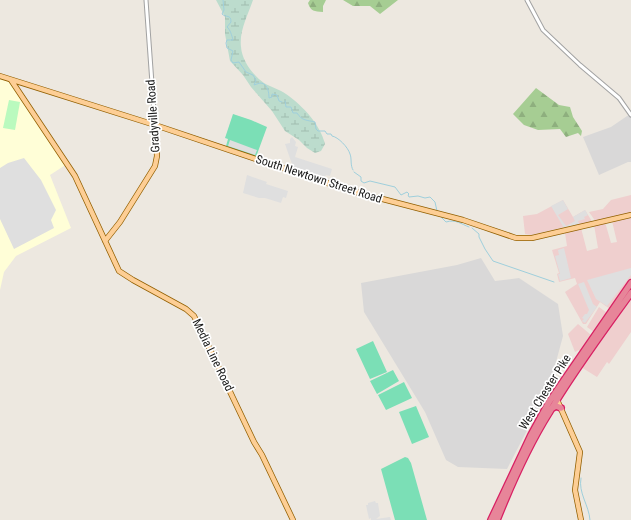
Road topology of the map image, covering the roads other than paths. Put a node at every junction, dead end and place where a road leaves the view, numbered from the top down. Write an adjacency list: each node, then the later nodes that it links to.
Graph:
1 (146, 0): 6 (street, Gradyville Road)
2 (527, 0): 5 (street)
3 (0, 76): 4 (main road, South Newtown Street Road)
4 (11, 80): 6 (main road, South Newtown Street Road); 8 (main road, Media Line Road)
5 (631, 115)
6 (155, 125): 7 (main road, South Newtown Street Road); 8 (main road, Gradyville Road)
7 (631, 215)
8 (105, 241): 14 (main road, Media Line Road)
9 (631, 283): 11 (highway, West Chester Pike)
10 (631, 293): 11 (highway, West Chester Pike)
11 (555, 398): 12 (main road); 13 (highway, West Chester Pike); 15 (highway, West Chester Pike)
12 (561, 408): 13 (highway); 17 (main road)
13 (551, 409): 16 (highway, West Chester Pike)
14 (293, 520)
15 (491, 520)
16 (497, 520)
17 (581, 520)

